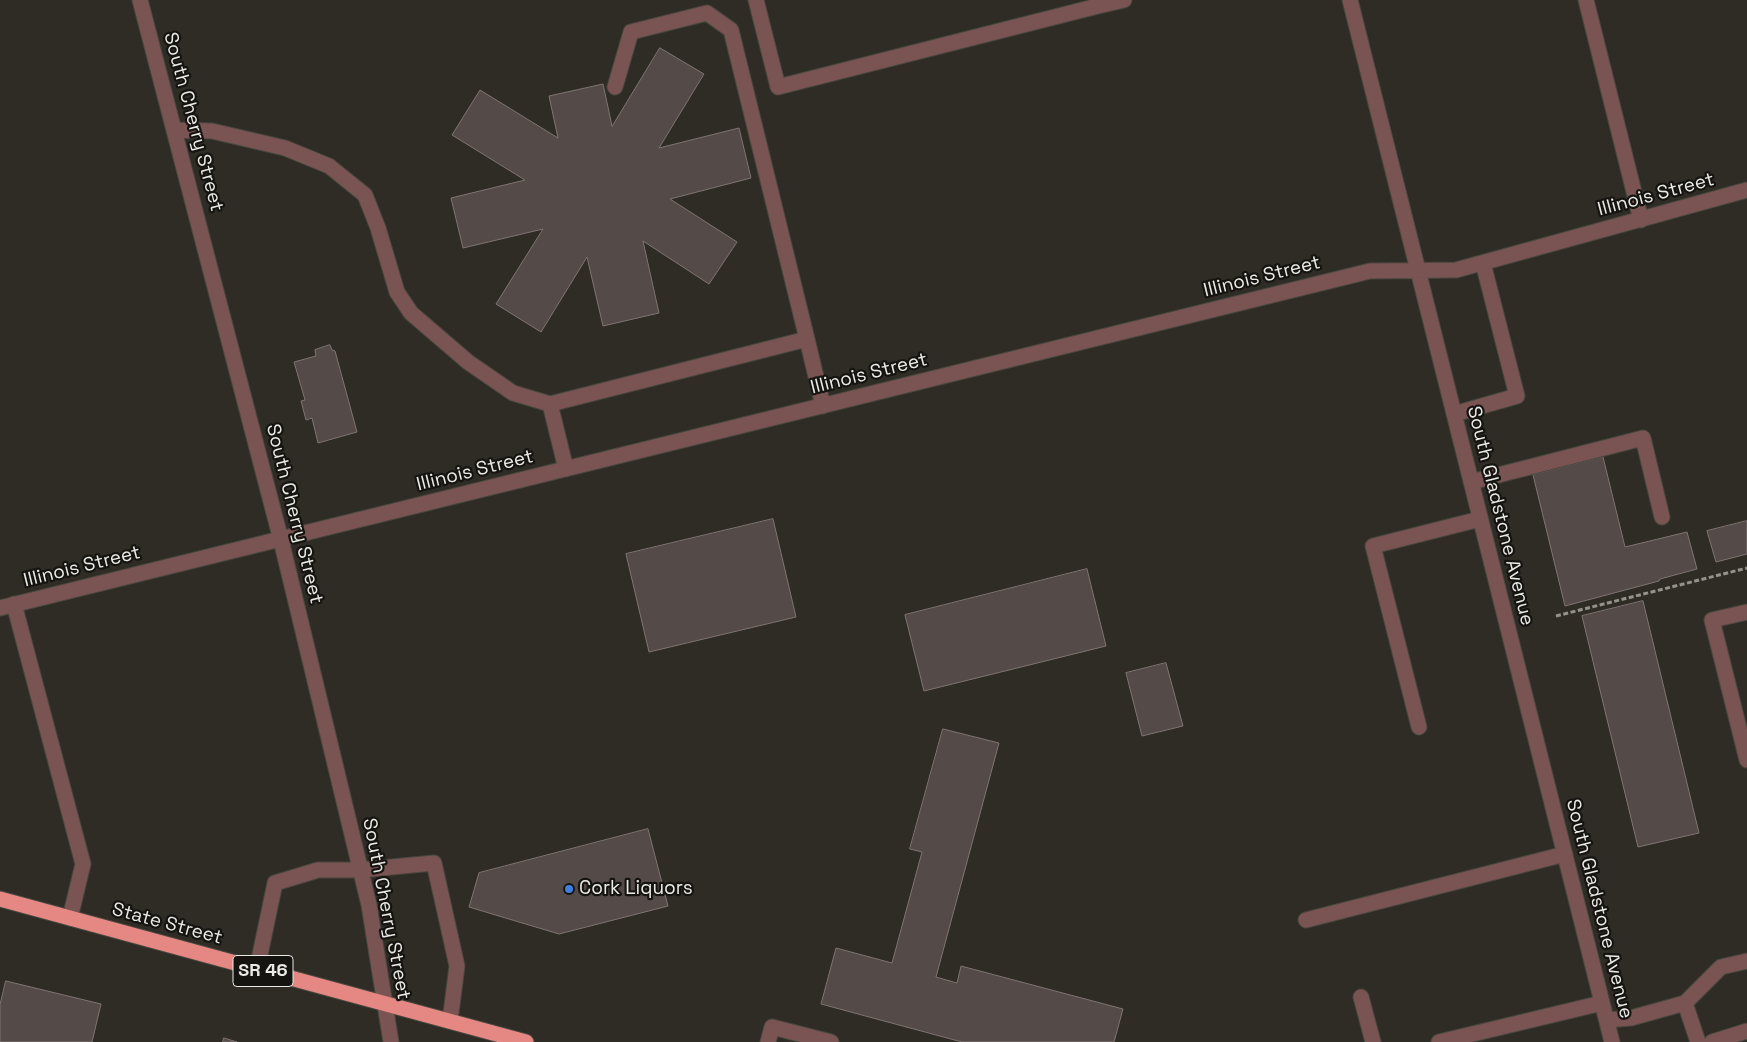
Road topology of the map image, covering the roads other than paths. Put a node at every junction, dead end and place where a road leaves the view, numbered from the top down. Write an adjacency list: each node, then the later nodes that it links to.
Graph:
1 (140, 0): 8 (street, South Cherry Street)
2 (756, 0): 6 (street)
3 (1124, 0): 6 (street)
4 (1350, 0): 12 (street, South Gladstone Avenue)
5 (1586, 0): 10 (street)
6 (1097, 3)
7 (615, 87): 13 (street)
8 (174, 130): 14 (street); 21 (street, South Cherry Street)
9 (1747, 190): 10 (street, Illinois Street)
10 (1641, 220): 11 (street, Illinois Street)
11 (1483, 263): 12 (street, Illinois Street); 16 (street)
12 (1418, 270): 15 (street, Illinois Street); 16 (street, South Gladstone Avenue)
13 (807, 339): 14 (street); 15 (street)
14 (550, 404): 17 (street)
15 (823, 406): 17 (street, Illinois Street)
16 (1454, 414): 18 (street, South Gladstone Avenue)
17 (566, 470): 21 (street, Illinois Street)
18 (1471, 482): 19 (street); 20 (street, South Gladstone Avenue)
19 (1662, 517)
20 (1480, 519): 24 (street); 26 (street, South Gladstone Avenue)
21 (281, 540): 22 (street, Illinois Street); 27 (street, South Cherry Street)
22 (7, 606): 29 (street)
23 (1747, 612): 25 (street)
24 (1419, 727)
25 (1747, 760)
26 (1565, 854): 30 (street); 36 (street, South Gladstone Avenue)
27 (360, 870): 32 (street); 35 (street, South Cherry Street); 38 (street)
28 (0, 899): 29 (highway, State Street / SR 46)
29 (70, 918): 32 (highway, State Street / SR 46)
30 (1306, 920)
31 (1747, 961): 34 (street)
32 (257, 969): 35 (highway, State Street / SR 46)
33 (1361, 997): 44 (street)
34 (1685, 1003): 37 (street); 47 (street)
35 (385, 1004): 38 (highway, State Street / SR 46); 40 (street, South Cherry Street)
36 (1602, 1004): 37 (street, South Gladstone Avenue); 45 (street)
37 (1607, 1020): 46 (street, South Gladstone Avenue)
38 (450, 1022): 41 (highway, State Street / SR 46)
39 (1747, 1031): 48 (street)
40 (391, 1042)
41 (526, 1042)
42 (768, 1042): 43 (street)
43 (831, 1042)
44 (1373, 1042)
45 (1439, 1042)
46 (1612, 1042)
47 (1698, 1042)
48 (1712, 1042)

